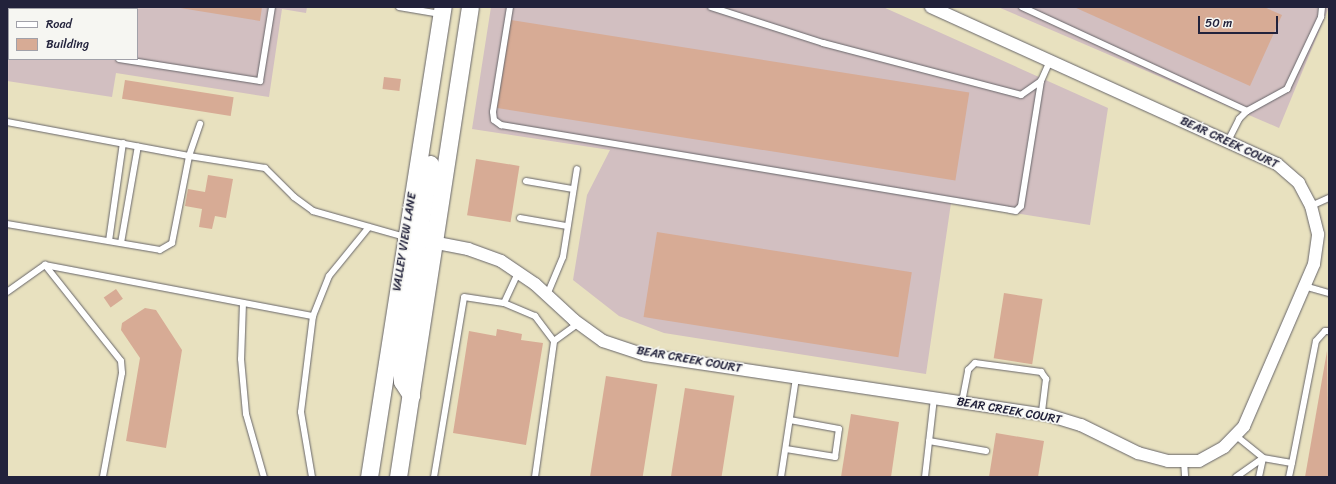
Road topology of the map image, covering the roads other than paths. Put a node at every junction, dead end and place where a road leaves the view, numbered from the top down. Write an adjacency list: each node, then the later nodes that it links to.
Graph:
1 (272, 7): 10 (lane)
2 (399, 7): 9 (lane)
3 (470, 7): 33 (main road)
4 (510, 7): 12 (lane)
5 (711, 7): 12 (lane)
6 (930, 7): 11 (street, BEAR CREEK COURT)
7 (1022, 7): 14 (lane)
8 (1322, 7): 14 (lane)
9 (442, 11): 13 (main road, VALLEY VIEW LANE)
10 (125, 60)
11 (1050, 61): 12 (lane); 17 (street, BEAR CREEK COURT)
12 (1041, 81)
13 (431, 83): 30 (main road, VALLEY VIEW LANE); 33 (main road)
14 (1247, 111): 17 (lane)
15 (7, 122): 18 (lane)
16 (200, 124): 20 (lane)
17 (1228, 141): 25 (street, BEAR CREEK COURT)
18 (123, 143): 19 (lane); 31 (lane)
19 (138, 146): 20 (lane); 32 (lane)
20 (189, 156): 28 (lane); 32 (lane)
21 (577, 170): 23 (lane)
22 (526, 181): 23 (lane)
23 (573, 189): 29 (lane)
24 (1329, 198): 25 (lane)
25 (1311, 206): 36 (street, BEAR CREEK COURT)
26 (520, 218): 29 (lane)
27 (7, 224): 31 (lane)
28 (369, 226): 30 (lane); 42 (lane)
29 (567, 226): 39 (lane)
30 (406, 238): 33 (street, BEAR CREEK COURT); 47 (main road); 62 (main road, VALLEY VIEW LANE)
31 (109, 241): 32 (lane)
32 (121, 243)
33 (434, 243): 35 (street, BEAR CREEK COURT); 47 (main road)
34 (45, 265): 37 (lane); 40 (lane); 59 (lane)
35 (518, 273): 39 (street, BEAR CREEK COURT); 41 (lane)
36 (1304, 286): 38 (lane); 52 (street, BEAR CREEK COURT)
37 (7, 292)
38 (1329, 293)
39 (547, 295): 43 (street, BEAR CREEK COURT)
40 (243, 303): 42 (lane); 60 (lane)
41 (504, 303): 45 (lane); 64 (lane)
42 (313, 316): 61 (lane)
43 (579, 323): 45 (lane); 46 (street, BEAR CREEK COURT)
44 (1329, 331): 58 (lane)
45 (554, 341): 65 (lane)
46 (796, 378): 48 (street, BEAR CREEK COURT); 51 (lane)
47 (411, 395): 63 (main road)
48 (934, 398): 49 (street, BEAR CREEK COURT); 53 (lane)
49 (962, 402): 50 (street, BEAR CREEK COURT); 50 (lane)
50 (1042, 414): 57 (street, BEAR CREEK COURT)
51 (790, 420): 54 (lane); 54 (lane)
52 (1235, 435): 56 (lane); 57 (street, BEAR CREEK COURT)
53 (929, 441): 55 (lane); 67 (lane)
54 (786, 449): 66 (lane)
55 (986, 451)
56 (1263, 458): 58 (lane); 69 (lane); 70 (lane)
57 (1184, 461): 68 (lane)
58 (1292, 463): 71 (lane)
59 (103, 477)
60 (264, 477)
61 (312, 477)
62 (369, 477)
63 (398, 477)
64 (434, 477)
65 (535, 477)
66 (781, 477)
67 (925, 477)
68 (1185, 477)
69 (1236, 477)
70 (1259, 477)
71 (1289, 477)

